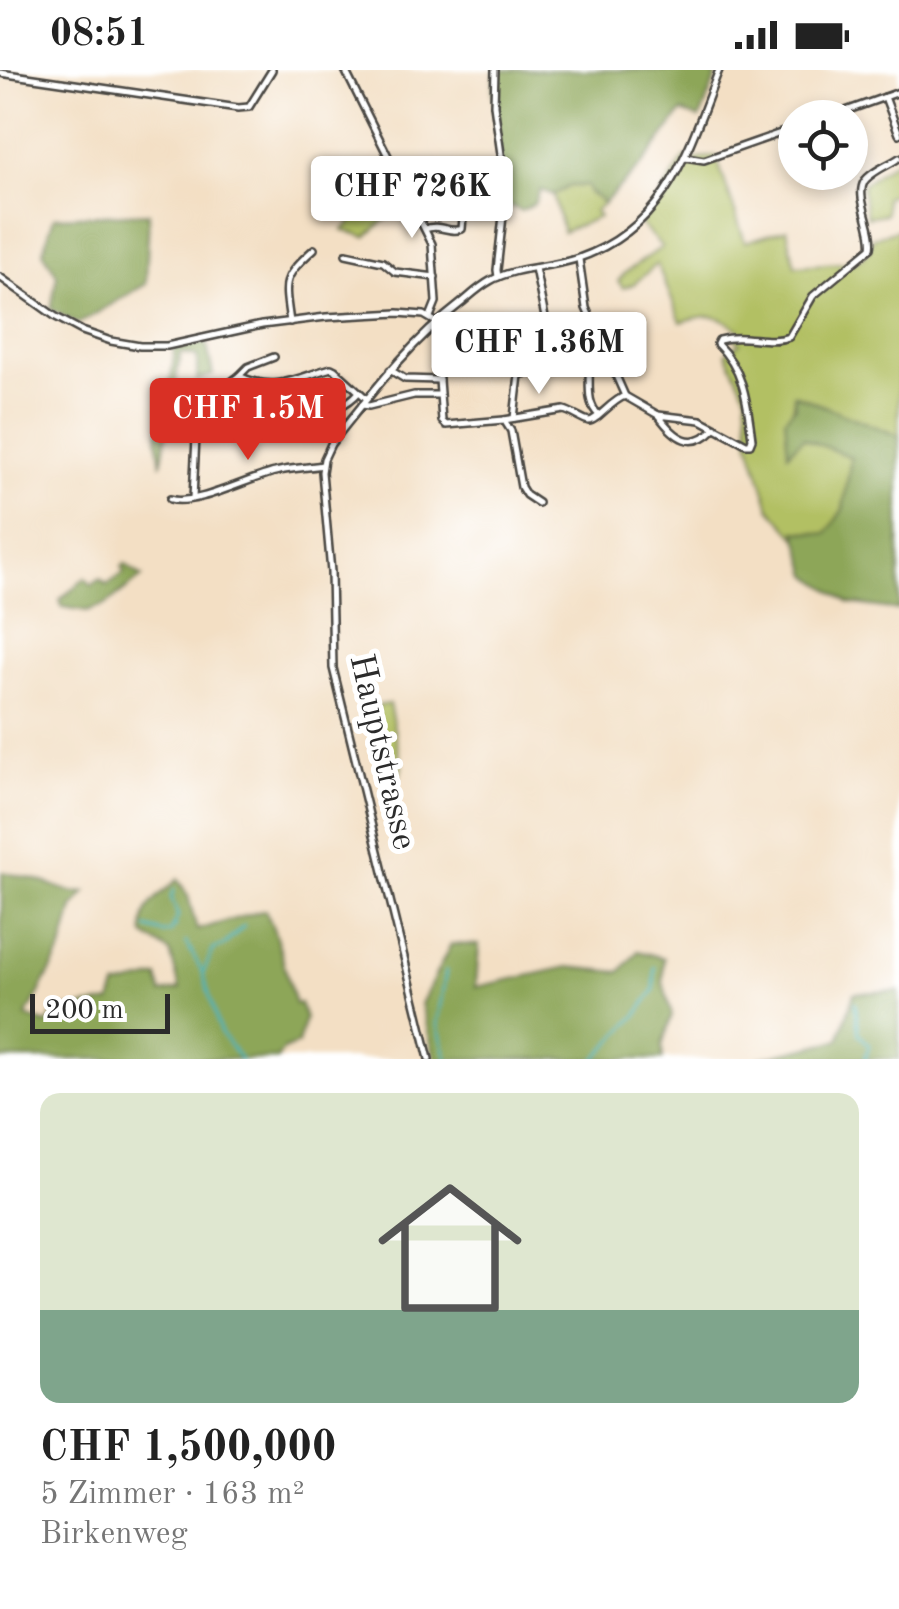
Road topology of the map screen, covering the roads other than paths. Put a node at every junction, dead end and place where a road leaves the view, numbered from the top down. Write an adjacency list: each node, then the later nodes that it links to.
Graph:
1 (272, 70): 5 (street)
2 (345, 70): 14 (street)
3 (495, 70): 21 (street)
4 (719, 70): 11 (street)
5 (0, 73)
6 (899, 92): 7 (street)
7 (885, 97): 8 (street); 10 (street)
8 (868, 103)
9 (778, 134): 11 (street)
10 (899, 134)
11 (684, 158): 17 (street)
12 (899, 158): 43 (street)
13 (466, 182): 14 (street)
14 (426, 230): 20 (street)
15 (314, 249): 23 (street)
16 (346, 254): 20 (street)
17 (579, 258): 18 (street); 36 (street)
18 (536, 268): 21 (street); 25 (street)
19 (0, 277): 23 (street)
20 (435, 277): 22 (street)
21 (498, 277): 24 (street)
22 (430, 317): 23 (street); 24 (street)
23 (290, 322)
24 (436, 322): 27 (street); 31 (street)
25 (547, 326): 26 (street); 40 (street)
26 (514, 336)
27 (440, 348): 28 (street); 33 (street)
28 (480, 352)
29 (274, 357): 32 (street)
30 (589, 369): 38 (street)
31 (390, 370): 33 (street); 37 (street)
32 (239, 376): 34 (street); 42 (street)
33 (439, 380): 35 (street)
34 (359, 392): 37 (street); 42 (street)
35 (440, 394): 37 (street); 41 (street)
36 (626, 396): 38 (street); 39 (street)
37 (365, 402): 44 (street)
38 (599, 415): 40 (street)
39 (658, 416): 43 (street); 43 (street)
40 (514, 419): 41 (street)
41 (504, 420): 47 (street)
42 (222, 425): 45 (street)
43 (714, 428)
44 (322, 466): 45 (street); 48 (street, Hauptstrasse)
45 (193, 498): 46 (street)
46 (170, 499)
47 (538, 503)
48 (429, 1059)

